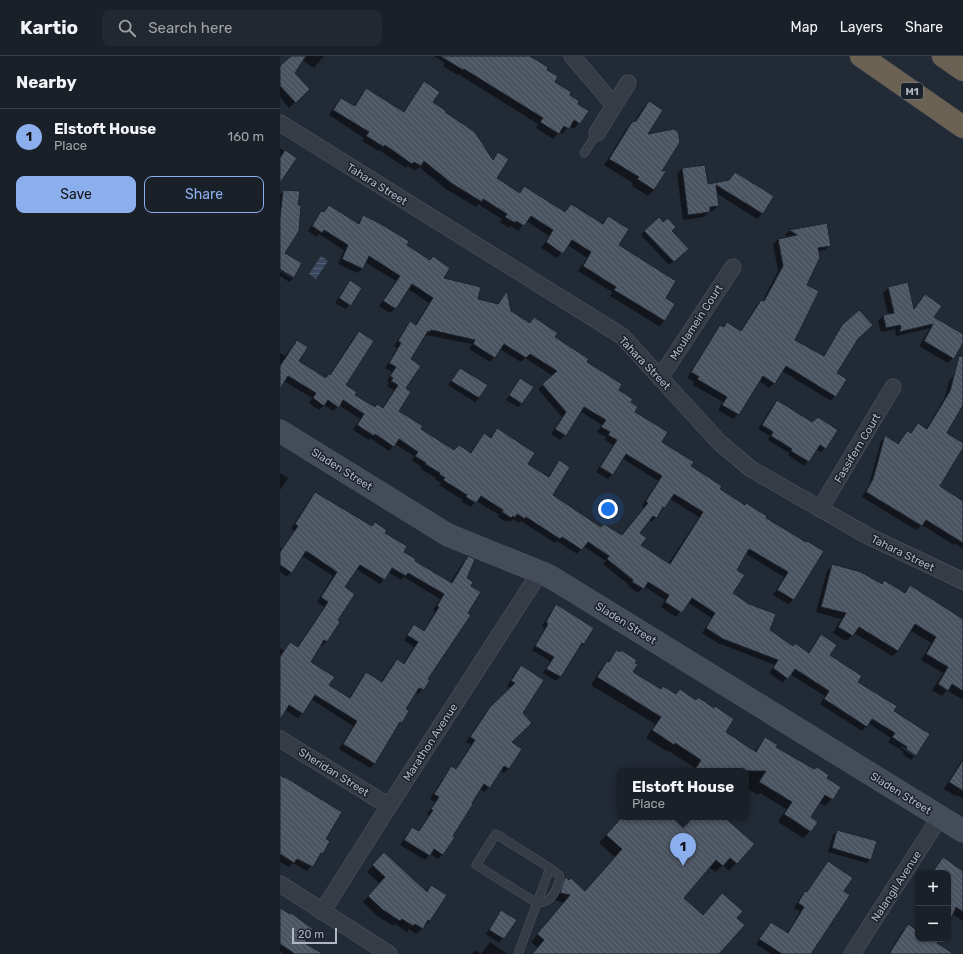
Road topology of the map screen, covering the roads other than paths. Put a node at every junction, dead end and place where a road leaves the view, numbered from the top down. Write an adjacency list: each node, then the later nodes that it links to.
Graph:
1 (572, 56): 6 (street)
2 (861, 56): 8 (highway, M1)
3 (943, 56): 4 (highway)
4 (963, 70)
5 (628, 83): 6 (street)
6 (614, 105): 9 (street)
7 (280, 123): 12 (street, Tahara Street)
8 (963, 127)
9 (597, 133): 10 (lane)
10 (584, 153)
11 (733, 267): 12 (street, Moulamein Court)
12 (660, 378): 15 (street, Tahara Street)
13 (893, 387): 15 (street, Fassifern Court)
14 (280, 431): 16 (street, Sladen Street)
15 (820, 509): 17 (street, Tahara Street)
16 (540, 572): 19 (street, Marathon Avenue); 20 (street, Sladen Street)
17 (963, 581)
18 (280, 739): 19 (street, Sheridan Street)
19 (389, 806): 25 (street, Marathon Avenue)
20 (940, 817): 21 (street, Sladen Street); 28 (street, Nalangil Avenue)
21 (963, 831)
22 (550, 868): 24 (lane); 24 (lane); 24 (lane)
23 (280, 884): 25 (street)
24 (537, 903): 27 (lane)
25 (322, 912): 26 (street)
26 (389, 954)
27 (518, 954)
28 (852, 954)

